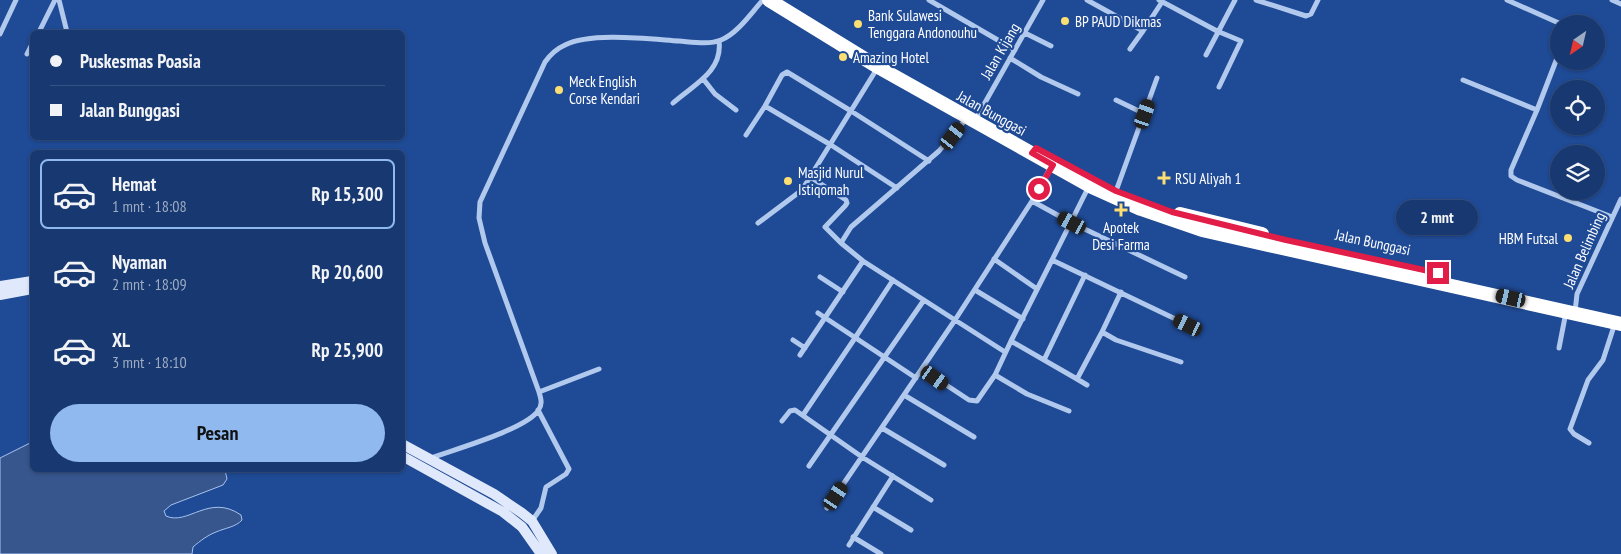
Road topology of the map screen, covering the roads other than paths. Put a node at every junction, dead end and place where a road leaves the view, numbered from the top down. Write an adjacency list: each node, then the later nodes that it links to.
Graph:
1 (16, 0): 23 (street)
2 (55, 0): 18 (street)
3 (59, 0): 19 (street)
4 (763, 0): 24 (street)
5 (769, 0): 32 (highway, Jalan Bunggasi)
6 (782, 0): 46 (highway, Jalan Bunggasi)
7 (929, 0): 28 (street)
8 (1043, 0): 22 (street, Jalan Kijang)
9 (1087, 0): 20 (street)
10 (1234, 0): 21 (street)
11 (1256, 0): 12 (street)
12 (1318, 0)
13 (1507, 0): 17 (street)
14 (1612, 0): 16 (street)
15 (1160, 1): 20 (street); 21 (street)
16 (1621, 4)
17 (1550, 19)
18 (40, 30)
19 (66, 30)
20 (1143, 31): 27 (street)
21 (1217, 32): 30 (street); 37 (street)
22 (1025, 33): 25 (street); 28 (street, Jalan Kijang)
23 (0, 34)
24 (719, 41): 35 (street); 103 (street)
25 (1051, 46)
26 (30, 48): 29 (street)
27 (1130, 48)
28 (1015, 50): 31 (street, Jalan Kijang)
29 (27, 54)
30 (1206, 55)
31 (1010, 58): 38 (street); 46 (street, Jalan Kijang)
32 (878, 67): 44 (street); 46 (highway, Jalan Bunggasi)
33 (1552, 70): 43 (street)
34 (1157, 78): 45 (street)
35 (704, 80): 40 (street); 42 (street)
36 (1463, 80): 43 (street)
37 (1219, 87)
38 (1078, 94)
39 (1116, 100): 45 (street)
40 (673, 103)
41 (765, 106): 44 (street); 47 (street); 48 (street)
42 (736, 110)
43 (1537, 110): 58 (street)
44 (851, 111): 48 (street); 50 (street)
45 (1145, 114): 55 (street)
46 (972, 116): 49 (highway, Jalan Bunggasi); 50 (street, Jalan Kijang)
47 (746, 135)
48 (831, 145): 52 (street); 54 (street)
49 (1034, 150): 51 (highway, Jalan Bunggasi); 55 (highway, Jalan Bunggasi)
50 (929, 161): 54 (street, Jalan Kijang)
51 (1053, 165): 53 (highway, Jalan Bunggasi); 57 (street)
52 (810, 177): 59 (street); 62 (street)
53 (1090, 186): 60 (street); 61 (highway, Jalan Bunggasi)
54 (897, 188): 62 (street, Jalan Kijang)
55 (1116, 191): 61 (highway, Jalan Bunggasi)
56 (1621, 199): 58 (street, Jalan Belimbing)
57 (1032, 201): 60 (street); 63 (street)
58 (1612, 217): 79 (street, Jalan Belimbing)
59 (758, 223)
60 (1072, 223): 64 (street); 67 (street)
61 (1210, 226): 79 (highway, Jalan Bunggasi)
62 (841, 243): 65 (street)
63 (994, 259): 73 (street); 74 (street)
64 (1052, 260): 66 (street); 73 (street)
65 (863, 261): 69 (street); 75 (street)
66 (1085, 275): 76 (street); 95 (street)
67 (1185, 276)
68 (820, 277): 75 (street)
69 (893, 280): 78 (street); 87 (street)
70 (30, 281): 71 (street)
71 (0, 286)
72 (30, 289): 77 (street)
73 (1037, 289): 83 (street)
74 (975, 290): 82 (street); 83 (street)
75 (843, 292): 81 (street)
76 (1121, 292): 85 (street); 86 (street)
77 (0, 295)
78 (924, 300): 82 (street); 94 (street)
79 (1572, 309): 84 (highway, Jalan Bunggasi); 91 (street, Jalan Belimbing)
80 (818, 314): 81 (street)
81 (825, 318): 87 (street); 90 (street)
82 (955, 320): 92 (street); 98 (street)
83 (1023, 320): 89 (street)
84 (1619, 320): 112 (street)
85 (1188, 325)
86 (1102, 332): 96 (street); 101 (street)
87 (856, 338): 94 (street); 107 (street)
88 (793, 340): 90 (street)
89 (1011, 341): 92 (street); 95 (street)
90 (805, 348): 93 (street)
91 (1559, 348)
92 (1005, 352): 99 (street)
93 (800, 355)
94 (884, 357): 100 (street); 110 (street)
95 (1044, 360): 101 (street)
96 (1181, 362)
97 (599, 369): 103 (street)
98 (922, 369): 99 (street); 100 (street)
99 (995, 375): 106 (street)
100 (916, 378): 104 (street)
101 (1077, 379): 102 (street)
102 (1087, 384)
103 (539, 392): 105 (street)
104 (904, 395): 109 (street); 111 (street)
105 (538, 410): 116 (street); 123 (street)
106 (1069, 411)
107 (803, 415): 108 (street); 110 (street)
108 (782, 421)
109 (882, 428): 114 (street); 117 (street)
110 (831, 435): 114 (street); 118 (street)
111 (974, 437)
112 (1589, 443)
113 (405, 446): 116 (street)
114 (862, 456): 119 (street); 122 (street)
115 (405, 458): 127 (street)
116 (430, 459): 123 (street)
117 (944, 465)
118 (809, 466)
119 (893, 476): 120 (street); 121 (street)
120 (931, 500)
121 (873, 507): 124 (street); 125 (street)
122 (827, 508)
123 (532, 521): 128 (street)
124 (911, 530)
125 (853, 537): 126 (street); 129 (street)
126 (849, 545)
127 (541, 554)
128 (552, 554)
129 (881, 554)

